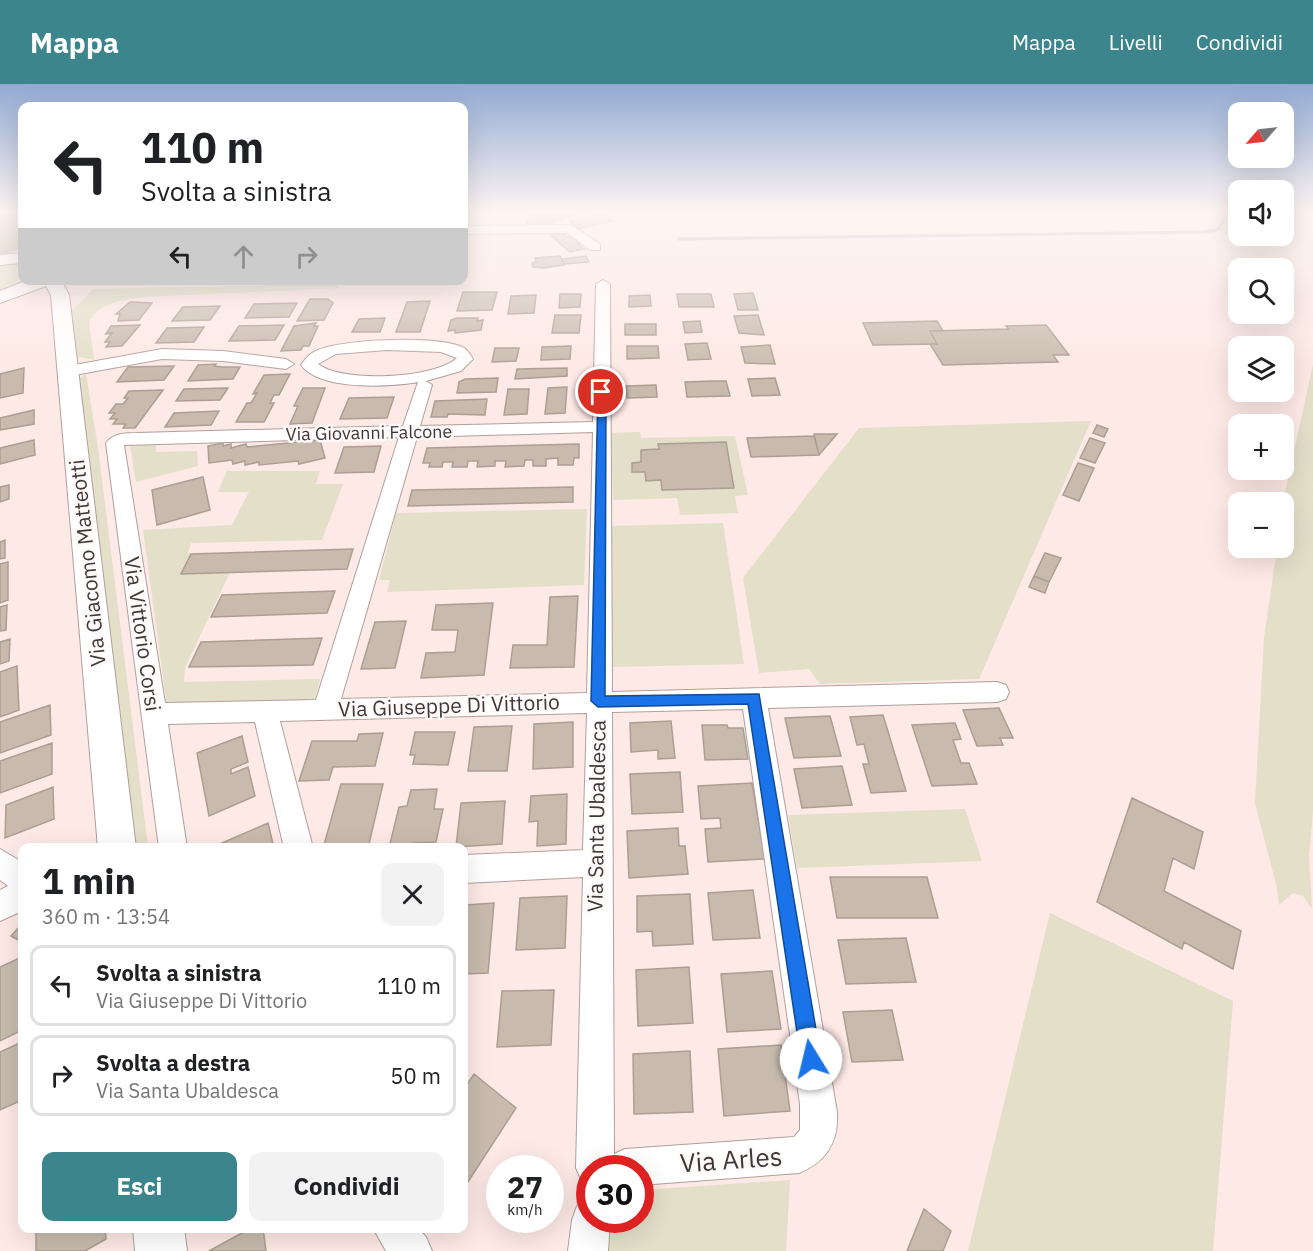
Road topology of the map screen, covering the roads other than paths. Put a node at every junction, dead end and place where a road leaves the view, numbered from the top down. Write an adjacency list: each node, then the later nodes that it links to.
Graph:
1 (603, 284): 11 (street, Via Santa Ubaldesca)
2 (32, 285): 4 (main road)
3 (55, 285): 5 (main road, Via Giacomo Matteotti)
4 (10, 295): 5 (main road)
5 (61, 308): 7 (main road, Via Giacomo Matteotti)
6 (313, 363): 7 (street); 8 (street); 9 (street)
7 (69, 371): 20 (main road, Via Giacomo Matteotti)
8 (438, 375): 9 (street); 10 (street)
9 (405, 378): 10 (street)
10 (424, 386): 12 (street)
11 (601, 427): 12 (street, Via Giovanni Falcone); 16 (street, Via Santa Ubaldesca)
12 (408, 432): 13 (street, Via Giovanni Falcone); 17 (street)
13 (137, 438): 19 (street, Via Vittorio Corsi)
14 (997, 692): 15 (street, Via Giuseppe Di Vittorio)
15 (754, 698): 16 (street, Via Giuseppe Di Vittorio); 30 (street, Via Arles)
16 (598, 701): 17 (street, Via Giuseppe Di Vittorio); 24 (street, Via Santa Ubaldesca)
17 (326, 709): 18 (street, Via Giuseppe Di Vittorio)
18 (265, 711): 19 (street, Via Giuseppe Di Vittorio); 22 (street)
19 (154, 714): 21 (street, Via Vittorio Corsi)
20 (116, 843)
21 (172, 843)
22 (298, 843)
23 (0, 863): 26 (street)
24 (596, 863): 25 (street); 29 (street, Via Santa Ubaldesca)
25 (468, 869)
26 (18, 876)
27 (18, 897): 28 (street)
28 (0, 906)
29 (595, 1155)
30 (654, 1166)
31 (159, 1233): 34 (main road)
32 (396, 1233): 35 (street)
33 (590, 1233): 36 (street)
34 (161, 1251)
35 (412, 1251)
36 (588, 1251)

